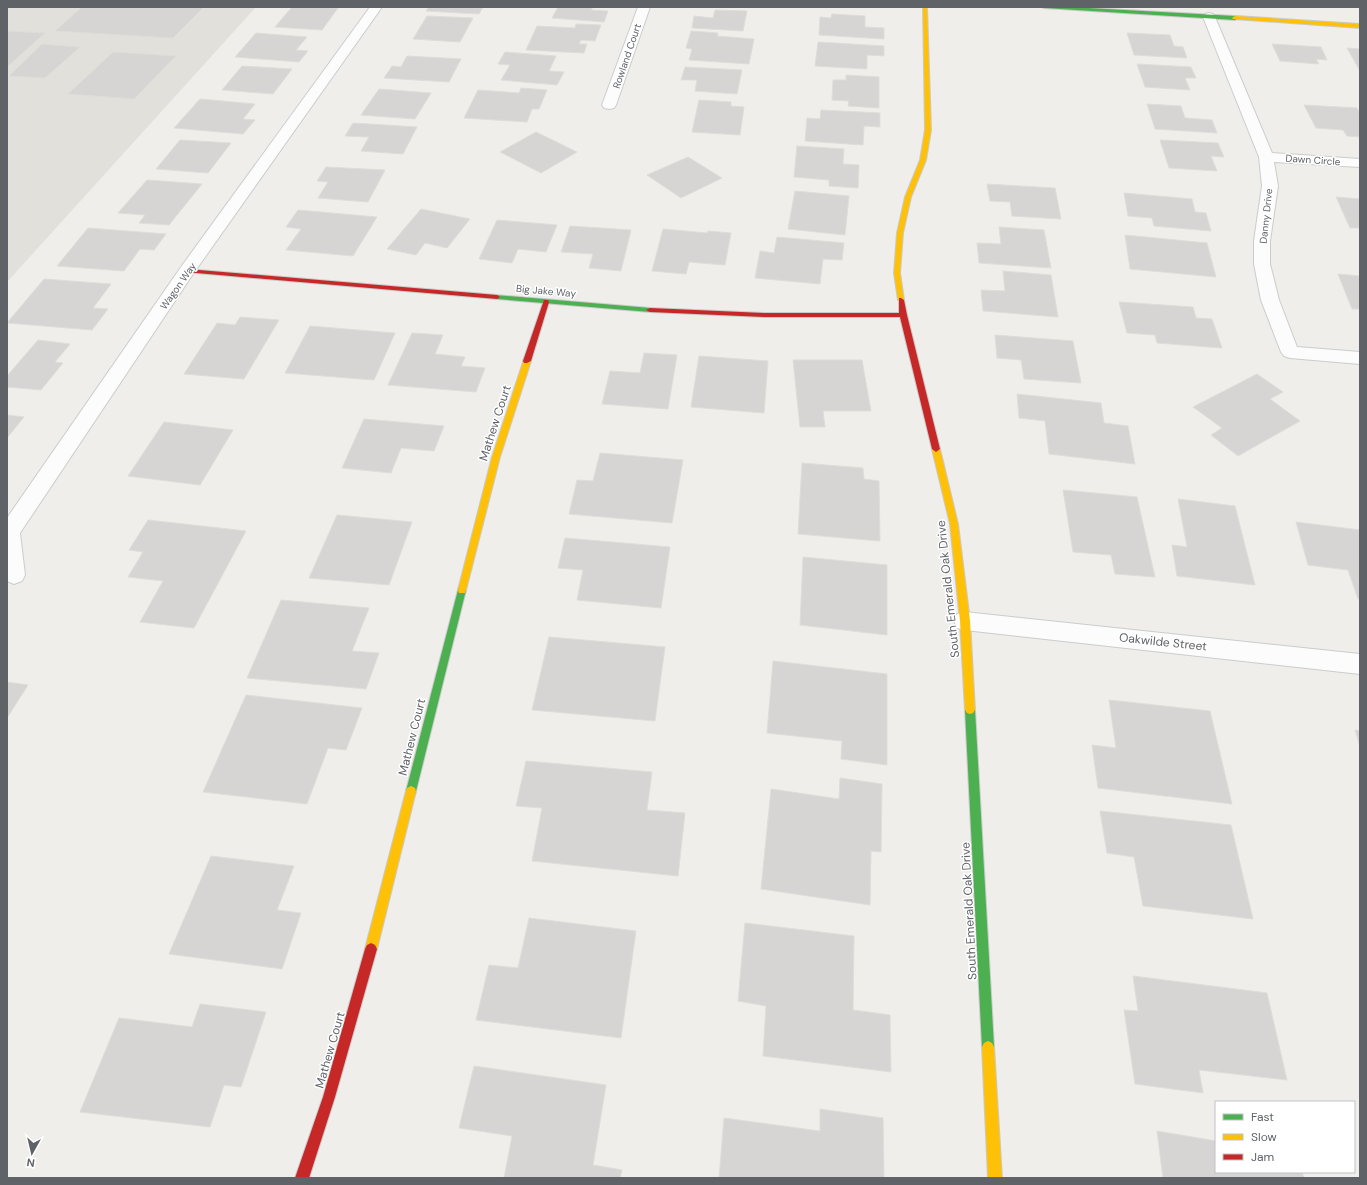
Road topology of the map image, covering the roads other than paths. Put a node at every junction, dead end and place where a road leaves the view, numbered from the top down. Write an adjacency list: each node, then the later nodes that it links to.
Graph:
1 (376, 7): 10 (street, Wagon Way)
2 (644, 7): 7 (street, Rowland Court)
3 (925, 7): 12 (street, South Emerald Oak Drive)
4 (1044, 7): 5 (street)
5 (1209, 17): 6 (street); 8 (street, Danny Drive)
6 (1360, 26)
7 (609, 105)
8 (1266, 157): 9 (street, Dawn Circle); 13 (street, Danny Drive)
9 (1360, 163)
10 (187, 271): 11 (street, Big Jake Way); 14 (street, Wagon Way)
11 (546, 302): 12 (street, Big Jake Way); 17 (street, Mathew Court)
12 (903, 315): 15 (street, South Emerald Oak Drive)
13 (1360, 358)
14 (14, 575)
15 (966, 621): 16 (street, Oakwilde Street); 18 (street, South Emerald Oak Drive)
16 (1360, 664)
17 (302, 1178)
18 (995, 1178)

